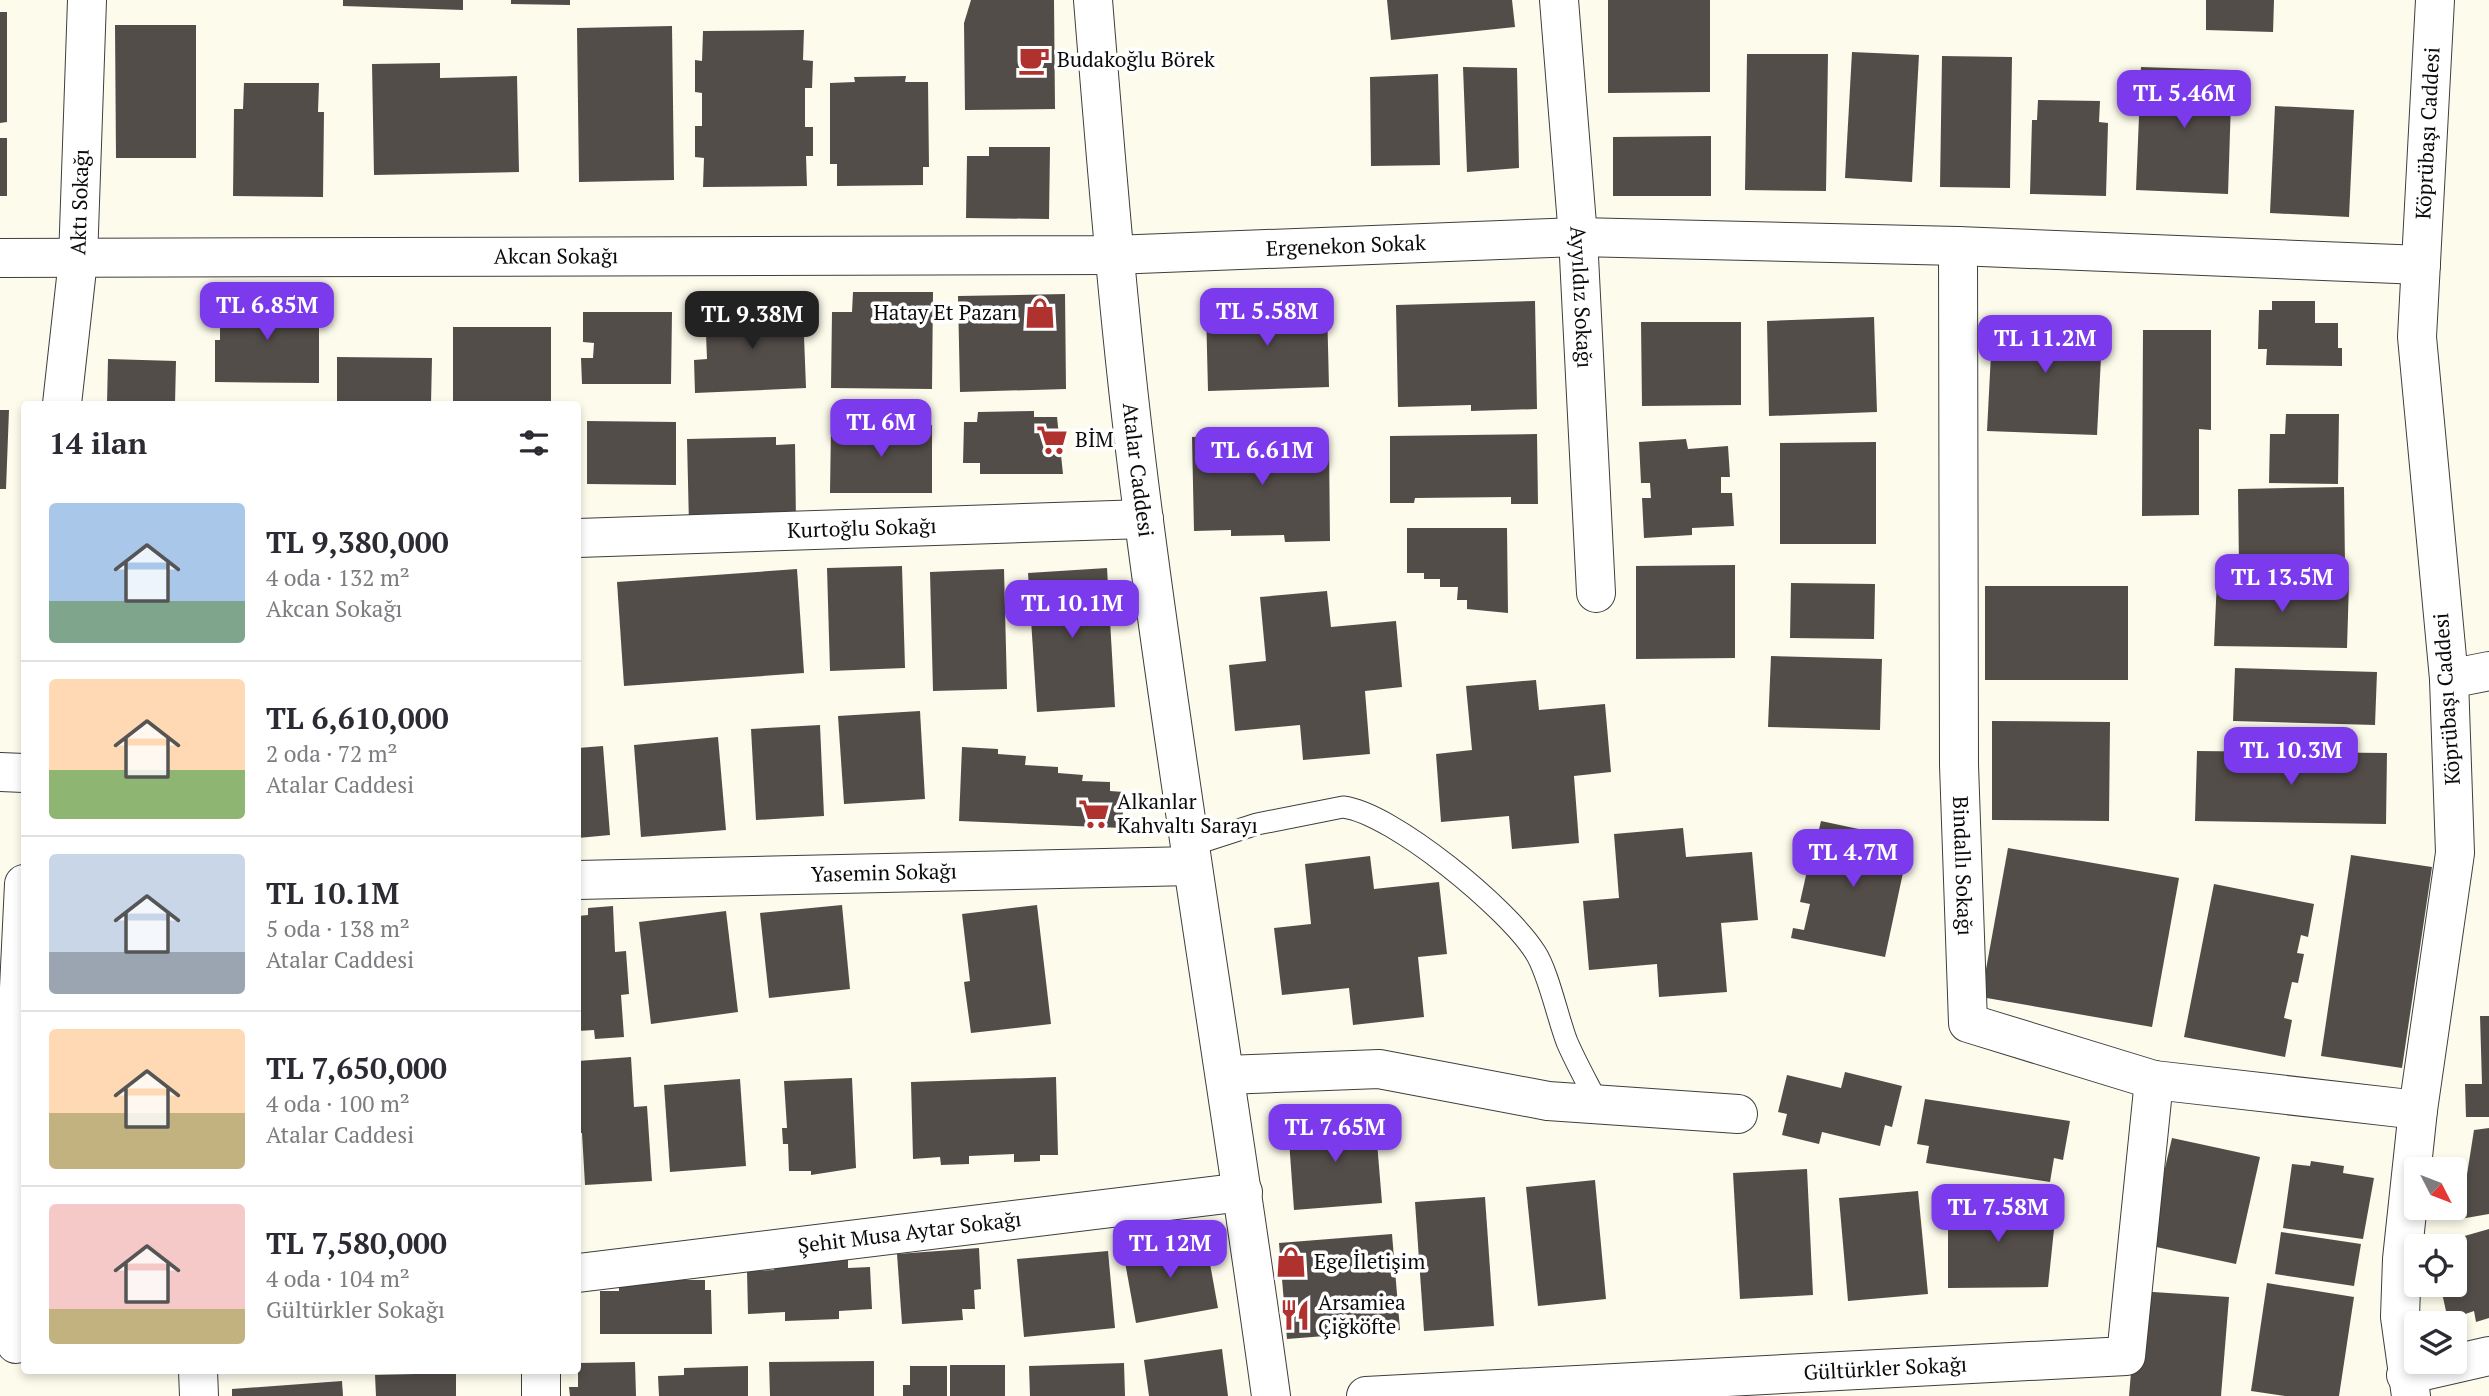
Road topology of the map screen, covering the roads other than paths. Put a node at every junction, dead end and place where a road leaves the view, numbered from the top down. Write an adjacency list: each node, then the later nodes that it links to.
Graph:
1 (87, 0): 9 (street, Aktı Sokağı)
2 (1093, 0): 7 (street, Atalar Caddesi)
3 (1559, 0): 5 (street, Ayyıldız Sokağı)
4 (2435, 0): 10 (street, Köprübaşı Caddesi)
5 (1578, 237): 6 (street, Ergenekon Sokak); 7 (street, Ergenekon Sokak); 14 (street, Ayyıldız Sokağı)
6 (1958, 246): 10 (street, Ergenekon Sokak); 24 (street, Bindallı Sokağı)
7 (1113, 255): 9 (street, Akcan Sokağı); 12 (street, Atalar Caddesi)
8 (0, 258): 9 (street, Akcan Sokağı)
9 (78, 260): 11 (street, Aktı Sokağı)
10 (2421, 265): 16 (street, Köprübaşı Caddesi)
11 (62, 401)
12 (1144, 519): 13 (street, Kurtoğlu Sokağı); 19 (street, Atalar Caddesi)
13 (581, 538)
14 (1596, 593)
15 (2489, 671): 16 (street)
16 (2449, 679): 26 (street, Köprübaşı Caddesi)
17 (0, 772): 18 (street)
18 (21, 773)
19 (1190, 856): 20 (street, Yasemin Sokağı); 23 (street, Atalar Caddesi); 25 (lane)
20 (581, 880)
21 (21, 989): 22 (street)
22 (8, 1030): 30 (street)
23 (1225, 1075): 25 (street); 28 (street, Atalar Caddesi)
24 (2154, 1080): 26 (street, Bindallı Sokağı); 38 (street, Gültürkler Sokağı)
25 (1598, 1104): 27 (street)
26 (2418, 1110): 34 (street, Köprübaşı Caddesi)
27 (1738, 1114)
28 (1243, 1192): 29 (street, Şehit Musa Aytar Sokağı); 37 (street, Atalar Caddesi)
29 (581, 1273)
30 (13, 1345)
31 (2489, 1356): 34 (street)
32 (198, 1374): 35 (street)
33 (541, 1374): 36 (street)
34 (2409, 1386)
35 (198, 1396)
36 (541, 1396)
37 (1271, 1396)
38 (1366, 1396)

